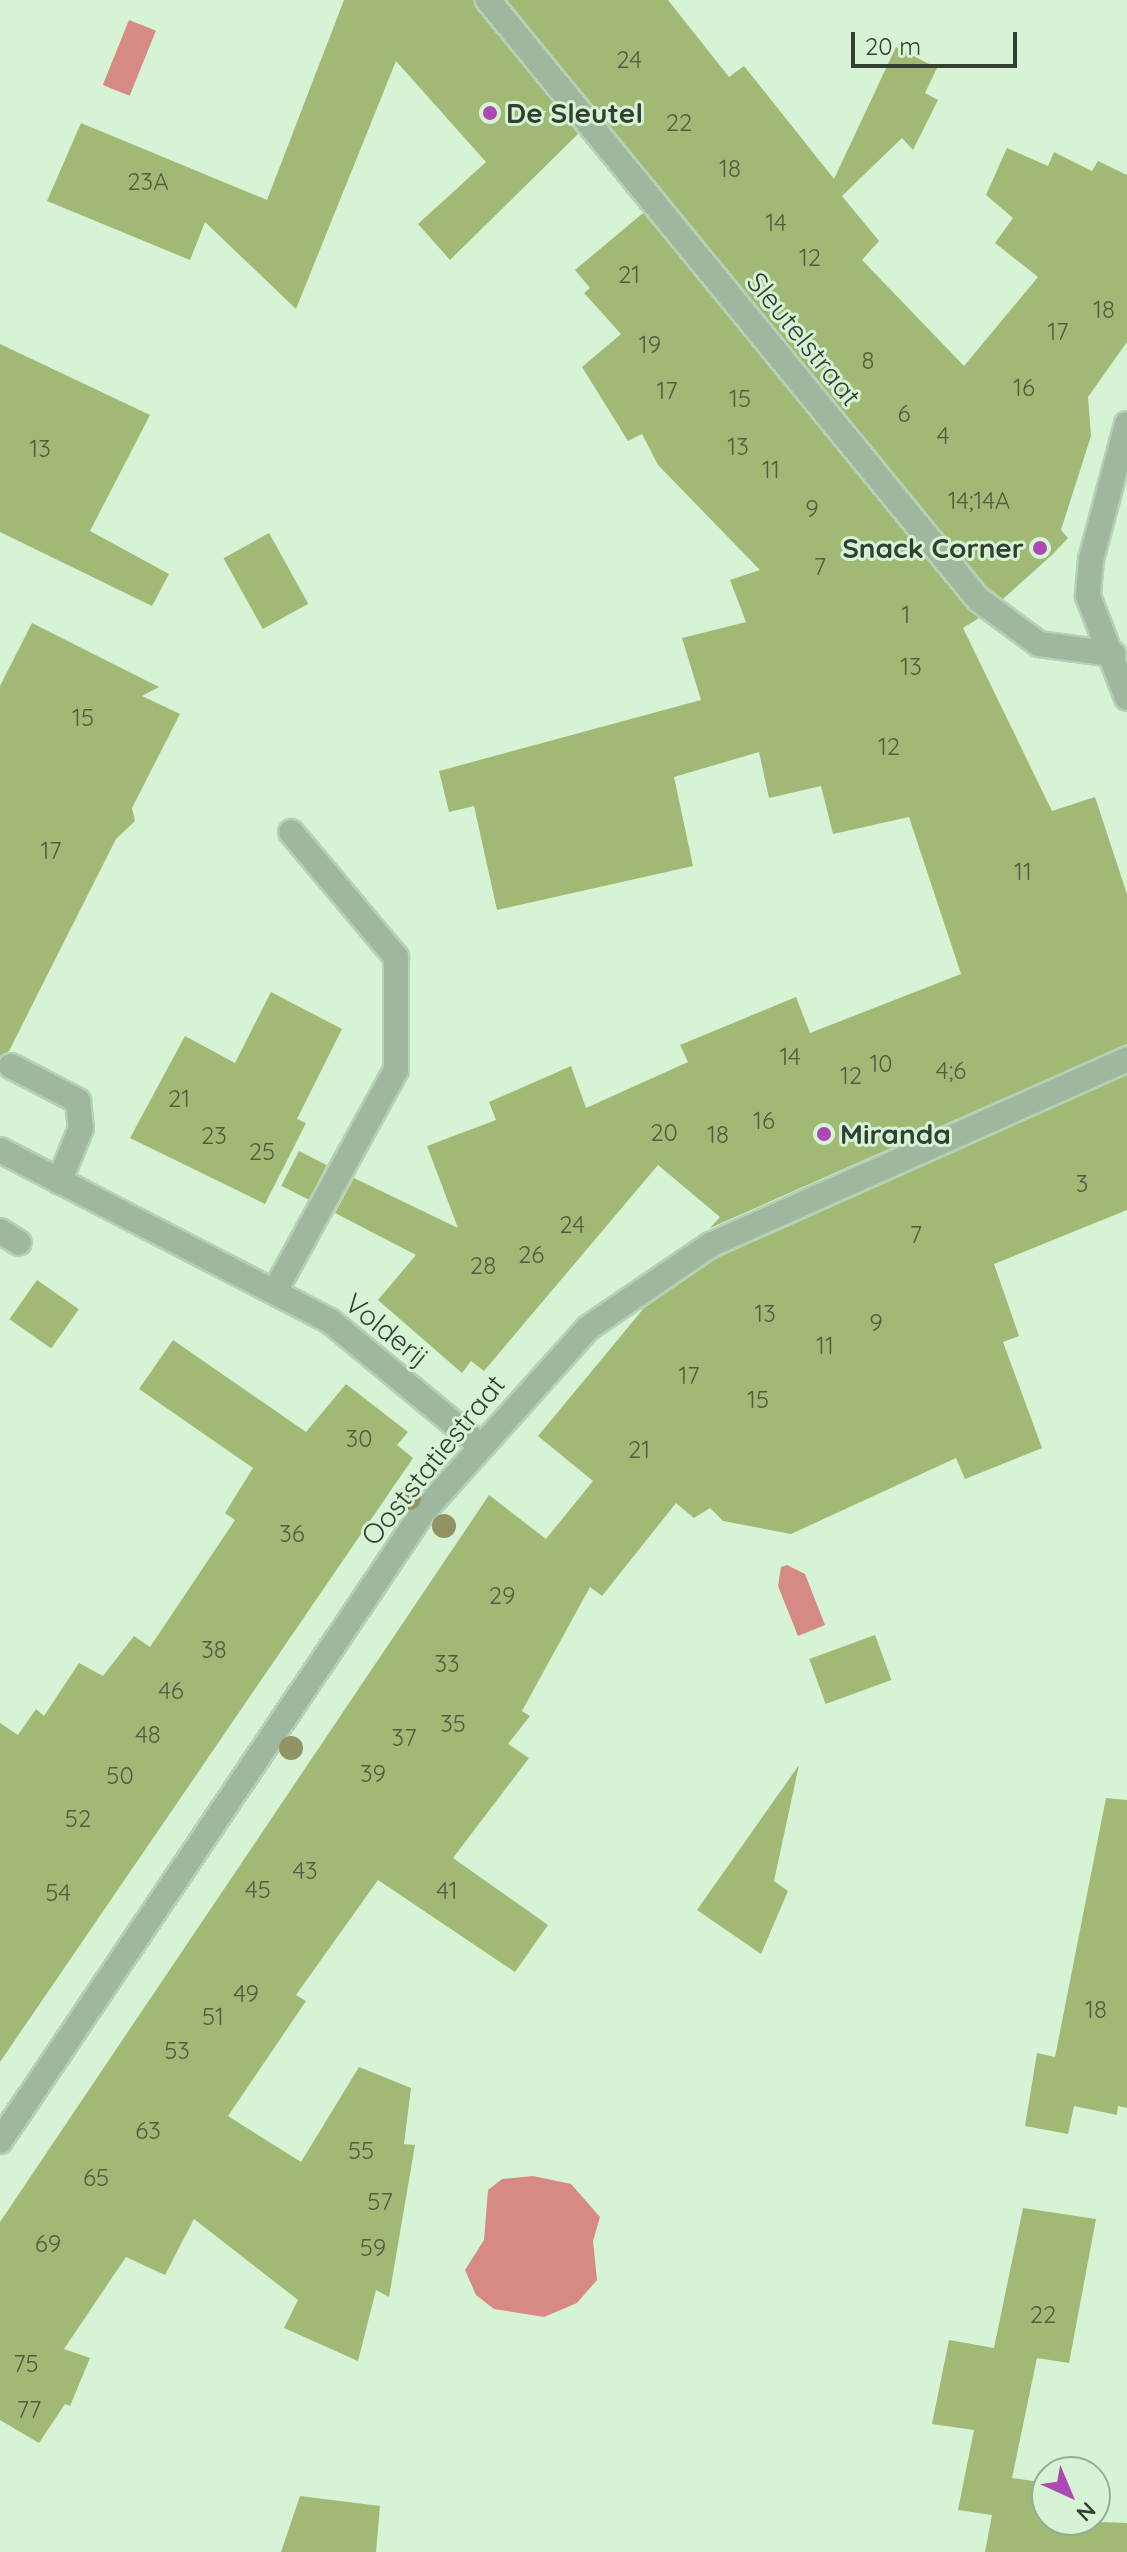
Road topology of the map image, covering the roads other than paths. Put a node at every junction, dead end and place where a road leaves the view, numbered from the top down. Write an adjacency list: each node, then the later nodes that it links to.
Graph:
1 (488, 0): 3 (street, Sleutelstraat)
2 (1127, 424): 3 (street)
3 (1113, 654): 4 (street)
4 (1127, 698)
5 (291, 832): 10 (street)
6 (1127, 1059): 11 (street, Ooststatiestraat)
7 (11, 1066): 9 (street)
8 (0, 1150): 9 (street)
9 (59, 1182): 10 (street, Volderij)
10 (275, 1291): 11 (street, Volderij)
11 (480, 1445): 12 (street, Ooststatiestraat)
12 (0, 2141)

